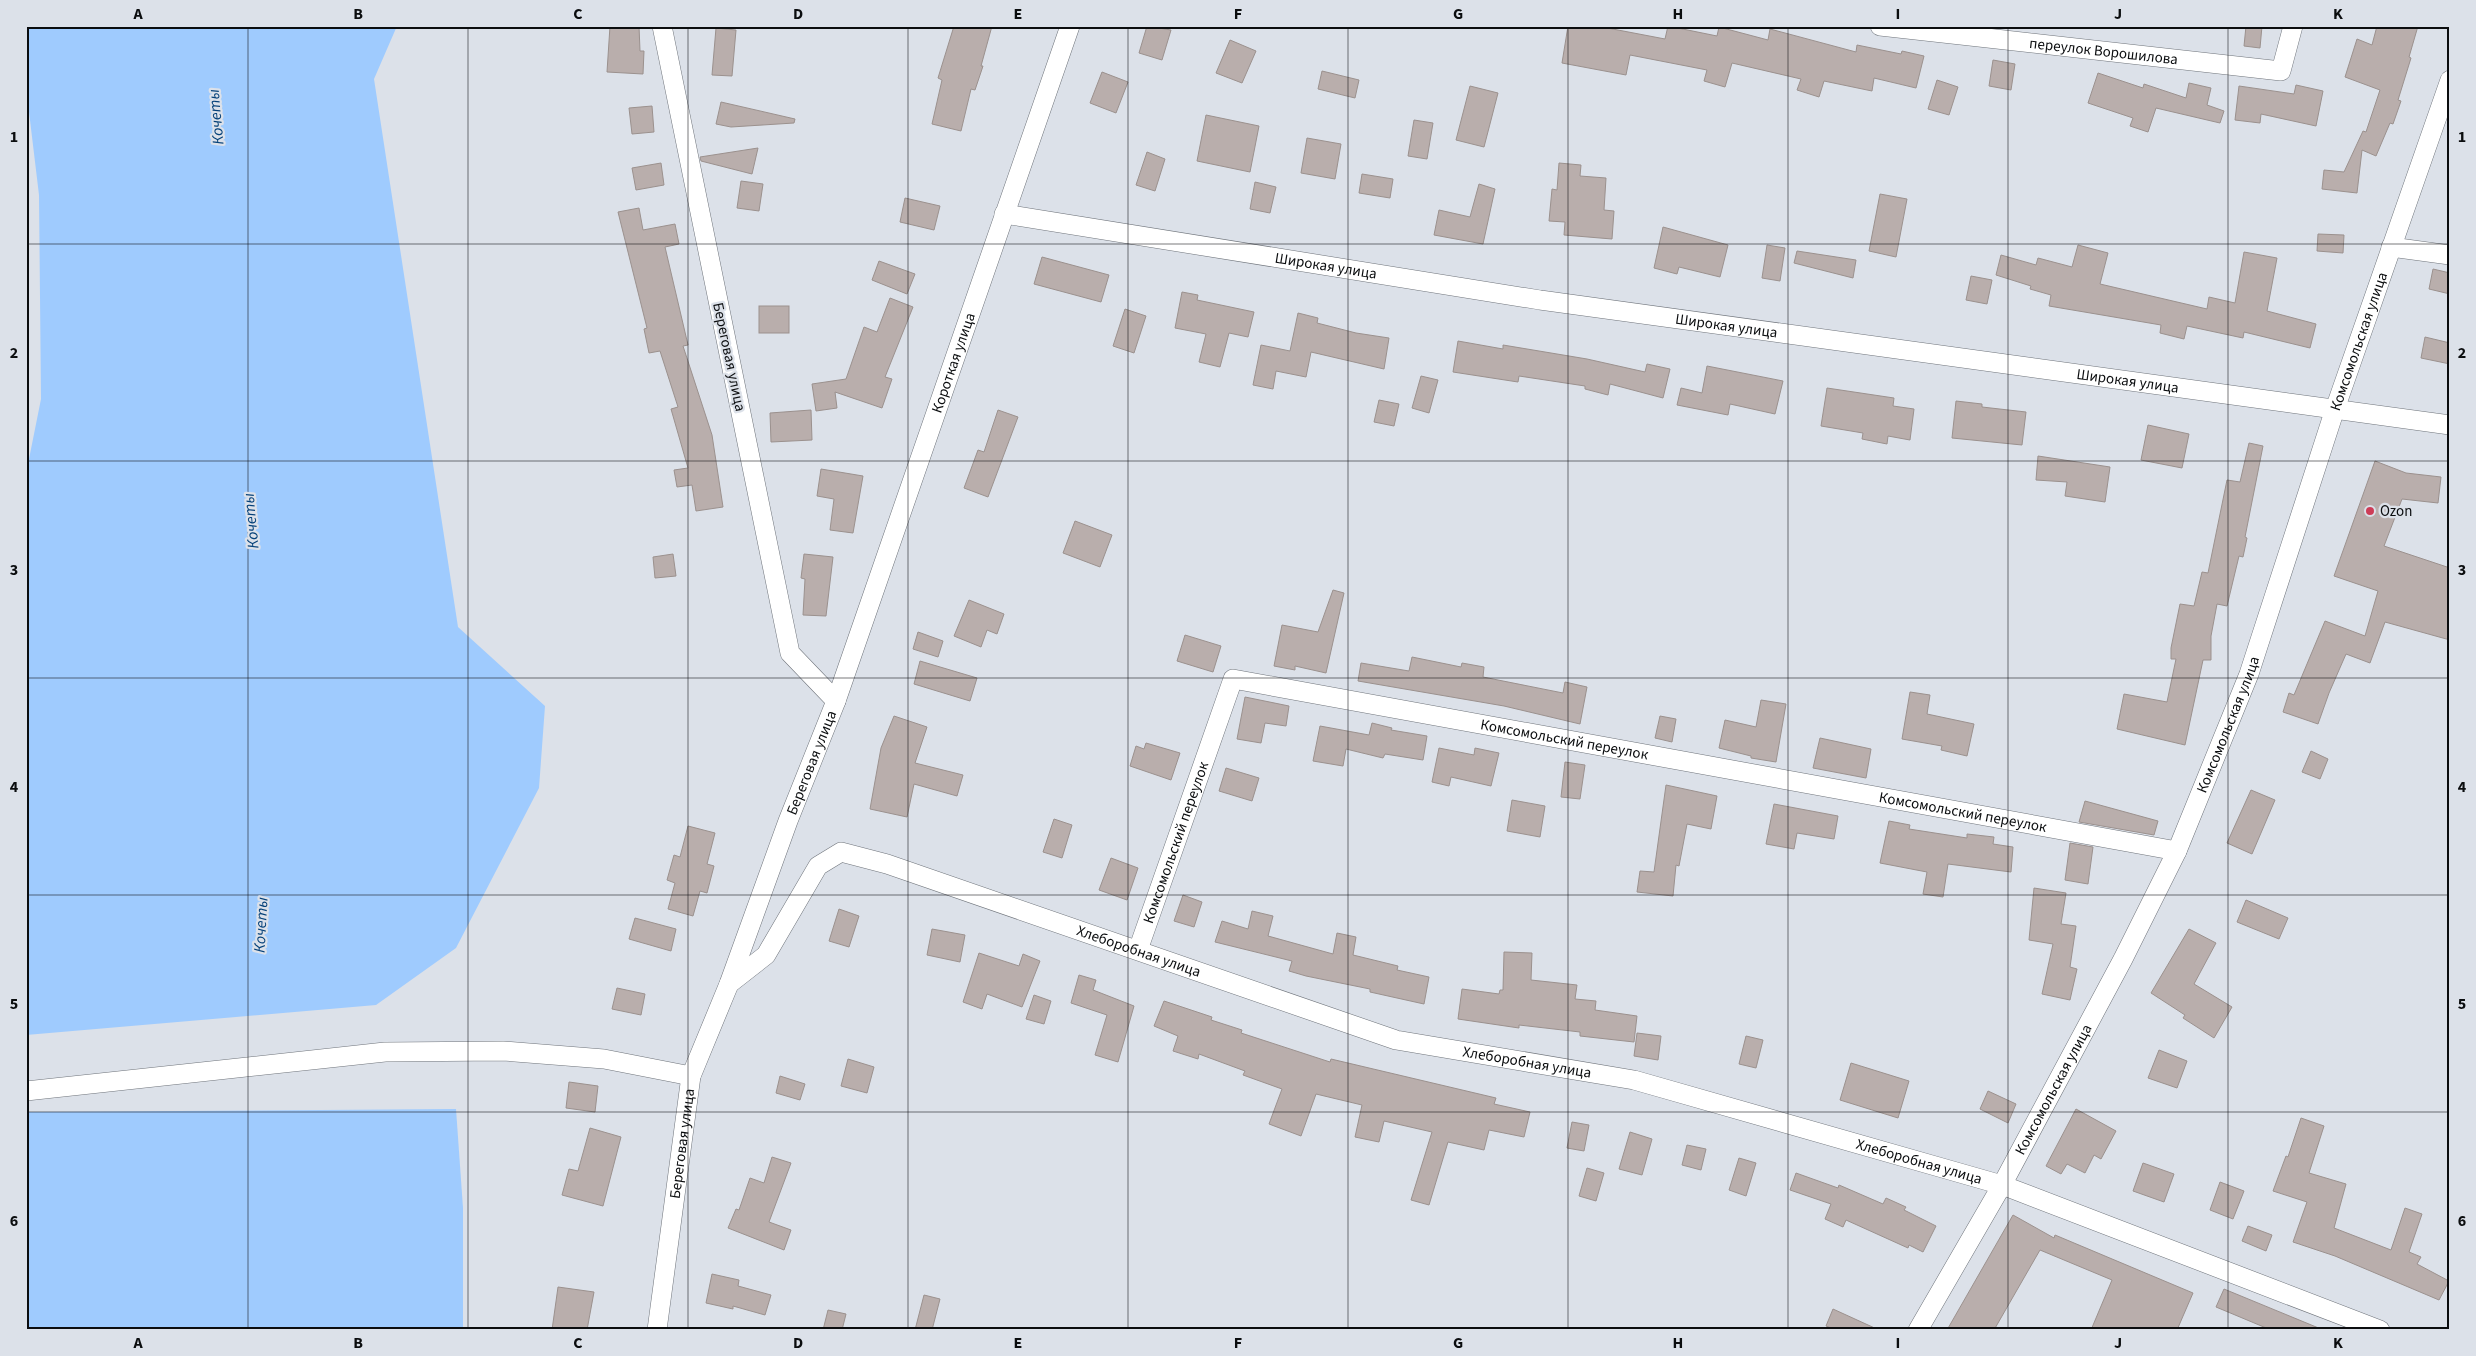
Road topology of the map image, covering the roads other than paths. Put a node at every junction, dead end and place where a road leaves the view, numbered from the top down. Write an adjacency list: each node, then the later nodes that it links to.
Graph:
1 (662, 26): 11 (street, Береговая улица)
2 (1070, 26): 6 (street, Короткая улица)
3 (1880, 26): 4 (street, переулок Ворошилова)
4 (2294, 26)
5 (2450, 80): 7 (street, Комсомольская улица)
6 (1004, 214): 9 (street, Широкая улица); 11 (street, Короткая улица)
7 (2391, 248): 8 (street); 9 (street, Комсомольская улица)
8 (2450, 255)
9 (2335, 410): 10 (street, Широкая улица); 12 (street, Комсомольская улица)
10 (2450, 425)
11 (836, 701): 14 (street, Береговая улица)
12 (2178, 851): 13 (street, Комсомольский переулок); 17 (street, Комсомольская улица)
13 (1138, 950): 14 (street, Хлеборобная улица); 17 (street, Хлеборобная улица)
14 (729, 984): 15 (street, Береговая улица)
15 (691, 1076): 16 (street); 18 (street, Береговая улица)
16 (26, 1091)
17 (2002, 1185): 19 (street, Комсомольская улица); 20 (street, Хлеборобная улица)
18 (660, 1329)
19 (1918, 1330)
20 (2380, 1330)

